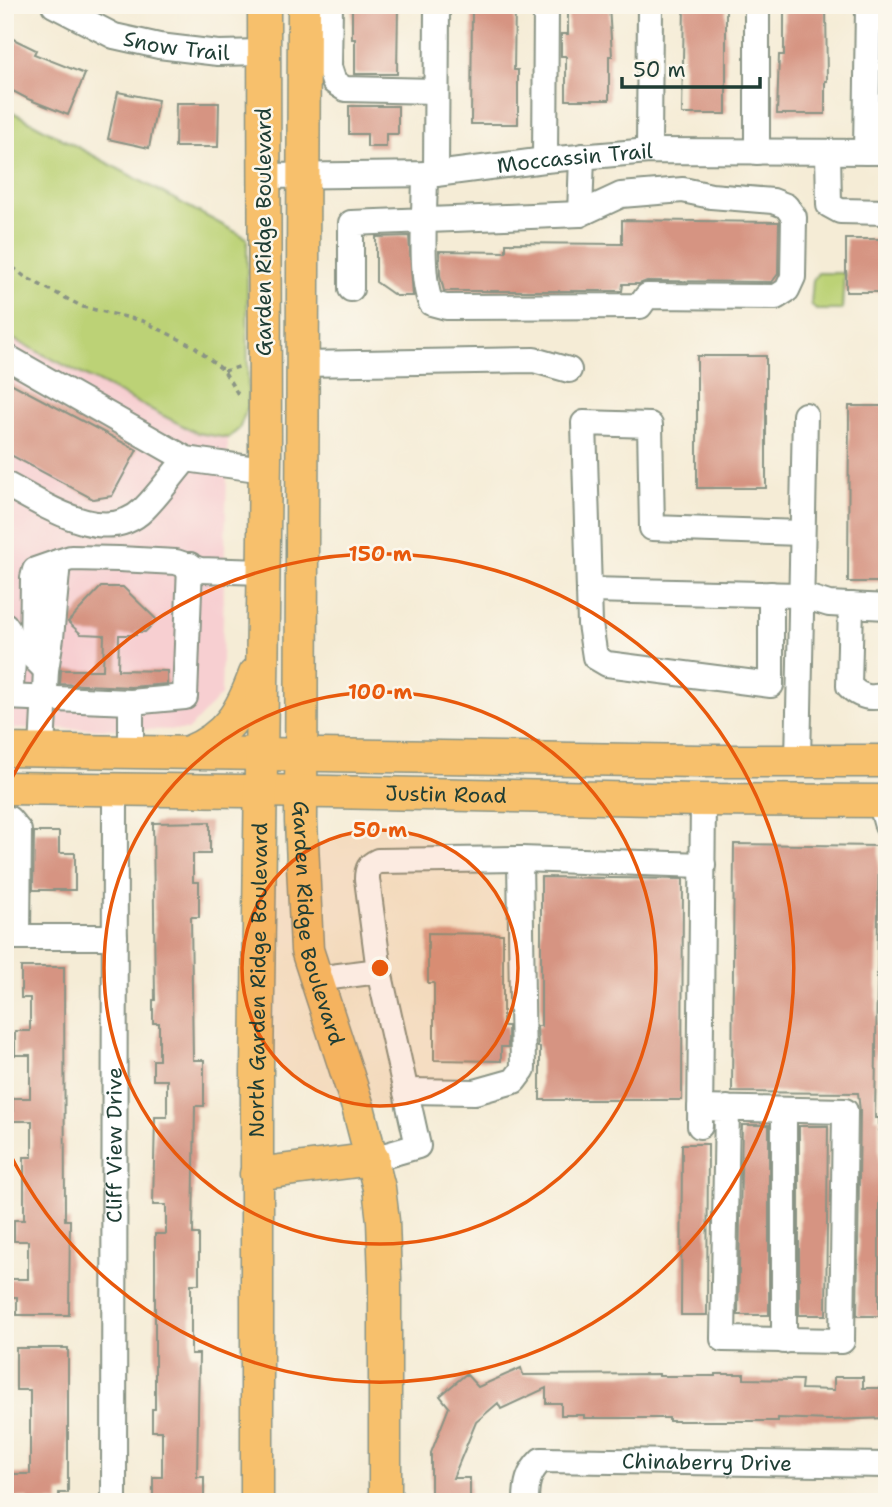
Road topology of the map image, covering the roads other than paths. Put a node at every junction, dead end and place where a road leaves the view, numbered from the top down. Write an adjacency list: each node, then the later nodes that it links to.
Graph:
1 (54, 5): 10 (street, Snow Trail)
2 (264, 5): 10 (main road, Garden Ridge Boulevard)
3 (304, 5): 20 (main road)
4 (330, 5): 11 (street)
5 (437, 5): 11 (street)
6 (546, 5): 18 (street)
7 (650, 5): 12 (street)
8 (757, 5): 14 (street)
9 (874, 18): 16 (street)
10 (264, 52): 21 (main road, Garden Ridge Boulevard)
11 (436, 91): 19 (street)
12 (649, 151): 13 (street, Moccassin Trail); 17 (street, Moccassin Trail)
13 (695, 151): 14 (street, Moccassin Trail); 22 (street)
14 (757, 152): 15 (street, Moccassin Trail)
15 (828, 152): 16 (street, Moccassin Trail); 23 (street)
16 (876, 152)
17 (582, 156): 18 (street, Moccassin Trail); 24 (street)
18 (545, 159): 19 (street, Moccassin Trail)
19 (430, 174): 20 (street, Moccassin Trail); 25 (street)
20 (304, 175): 21 (street, Moccassin Trail); 27 (main road)
21 (264, 176): 29 (main road, Garden Ridge Boulevard)
22 (695, 192): 24 (street); 25 (street)
23 (887, 212)
24 (580, 214): 25 (street)
25 (425, 222): 26 (street)
26 (351, 289)
27 (303, 351): 29 (main road); 30 (street); 54 (main road, Garden Ridge Boulevard)
28 (5, 356): 32 (street)
29 (255, 364): 33 (main road, Garden Ridge Boulevard)
30 (569, 370)
31 (805, 415): 35 (street)
32 (186, 459): 33 (street); 34 (street)
33 (264, 464): 37 (main road, North Garden Ridge Boulevard)
34 (5, 484)
35 (802, 533): 38 (street); 40 (street)
36 (190, 565): 37 (street); 47 (street); 48 (street)
37 (263, 572): 44 (main road, North Garden Ridge Boulevard)
38 (589, 590): 39 (street); 39 (street)
39 (771, 594): 40 (street)
40 (800, 595): 41 (street); 56 (street)
41 (850, 605): 42 (street); 45 (street)
42 (887, 607)
43 (5, 625): 46 (street)
44 (261, 646): 52 (main road); 53 (main road, North Garden Ridge Boulevard)
45 (887, 694)
46 (8, 697): 47 (street)
47 (44, 698): 48 (street); 50 (street)
48 (131, 702): 51 (street)
49 (5, 750): 50 (main road, Justin Road)
50 (41, 750): 51 (main road, Justin Road)
51 (131, 751): 52 (main road, Justin Road)
52 (189, 752): 53 (main road, Justin Road)
53 (260, 753): 54 (main road, Justin Road); 60 (main road, North Garden Ridge Boulevard)
54 (302, 753): 55 (main road, Justin Road); 61 (main road, Garden Ridge Boulevard)
55 (698, 761): 56 (main road, Justin Road); 62 (main road)
56 (798, 761): 57 (main road, Justin Road)
57 (887, 761)
58 (5, 788): 59 (main road, Justin Road)
59 (115, 790): 60 (main road, Justin Road); 67 (street, Cliff View Drive)
60 (259, 792): 61 (main road, Justin Road); 75 (main road, North Garden Ridge Boulevard)
61 (301, 792): 62 (main road, Justin Road); 70 (main road, Garden Ridge Boulevard)
62 (703, 800): 63 (main road, Justin Road); 66 (street)
63 (885, 809)
64 (5, 818): 68 (street)
65 (520, 859): 66 (street); 69 (street); 71 (street)
66 (703, 865): 72 (street)
67 (115, 936): 68 (street); 78 (street, Cliff View Drive)
68 (12, 937)
69 (379, 971): 70 (street); 71 (street)
70 (315, 979): 74 (main road, Garden Ridge Boulevard)
71 (406, 1091): 74 (street)
72 (727, 1108): 73 (street); 76 (street)
73 (784, 1110): 76 (street); 76 (street)
74 (373, 1159): 75 (main road); 80 (main road, Garden Ridge Boulevard)
75 (256, 1174): 79 (main road, North Garden Ridge Boulevard)
76 (784, 1341)
77 (887, 1465): 81 (street, Chinaberry Drive)
78 (114, 1502)
79 (257, 1502)
80 (385, 1502)
81 (526, 1502)

